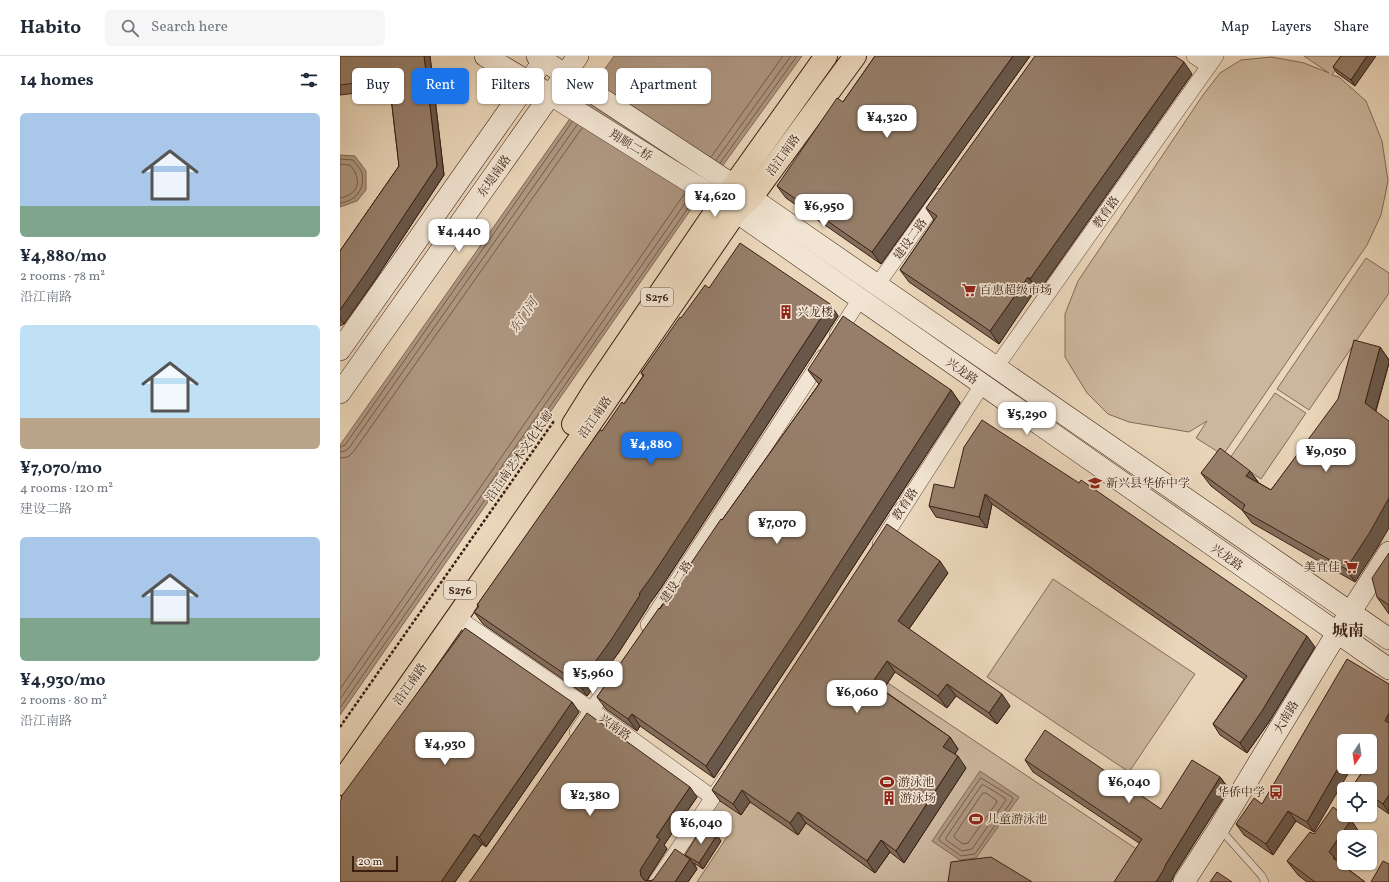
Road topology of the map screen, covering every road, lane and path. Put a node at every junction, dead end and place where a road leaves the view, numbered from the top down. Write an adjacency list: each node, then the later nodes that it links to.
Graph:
1 (485, 56): 8 (main road, 翔顺二桥)
2 (578, 56): 11 (main road, 东堤南路)
3 (826, 56): 17 (main road, 沿江南路 / S276)
4 (855, 56): 17 (main road, 沿江南路 / S276)
5 (1194, 56): 7 (street)
6 (542, 57): 9 (main road, 东堤南路); 10 (main road, 翔顺二桥)
7 (1212, 61): 21 (street, 教育路)
8 (506, 68)
9 (537, 68)
10 (557, 68)
11 (569, 68)
12 (544, 90): 13 (main road, 翔顺二桥)
13 (551, 94): 17 (main road, 翔顺二桥); 23 (main road, 东堤南路)
14 (514, 104): 20 (main road, 东堤南路)
15 (606, 104): 17 (main road, 翔顺二桥)
16 (950, 183): 18 (street, 建设二路)
17 (730, 195): 18 (main road, 兴龙路); 19 (main road, 兴龙路); 28 (main road, 沿江南路 / S276); 37 (main road, 沿江南路 / S276)
18 (877, 285): 21 (main road, 兴龙路)
19 (860, 299): 22 (main road, 兴龙路); 30 (street, 建设二路)
20 (340, 350)
21 (996, 367): 27 (main road, 兴龙路)
22 (982, 385): 26 (street, 教育路); 29 (main road, 兴龙路)
23 (340, 393)
24 (554, 421): 35 (path, 沿江南艺术文化长廊)
25 (1389, 552): 27 (main road, 大南路)
26 (871, 558)
27 (1351, 613): 29 (main road, 大南路); 31 (main road, 兴龙路)
28 (457, 617): 34 (street, 兴南路); 39 (main road, 沿江南路 / S276)
29 (1337, 633): 32 (main road, 兴龙路); 41 (main road, 大南路)
30 (640, 638)
31 (1389, 639)
32 (1389, 668)
33 (618, 671): 34 (street)
34 (592, 710): 36 (street); 40 (street, 兴南路)
35 (340, 727)
36 (570, 742)
37 (340, 759)
38 (732, 769): 40 (street)
39 (340, 784)
40 (712, 797): 42 (street)
41 (1219, 828): 43 (main road, 大南路); 44 (lane)
42 (656, 882)
43 (1184, 882)
44 (1265, 882)

